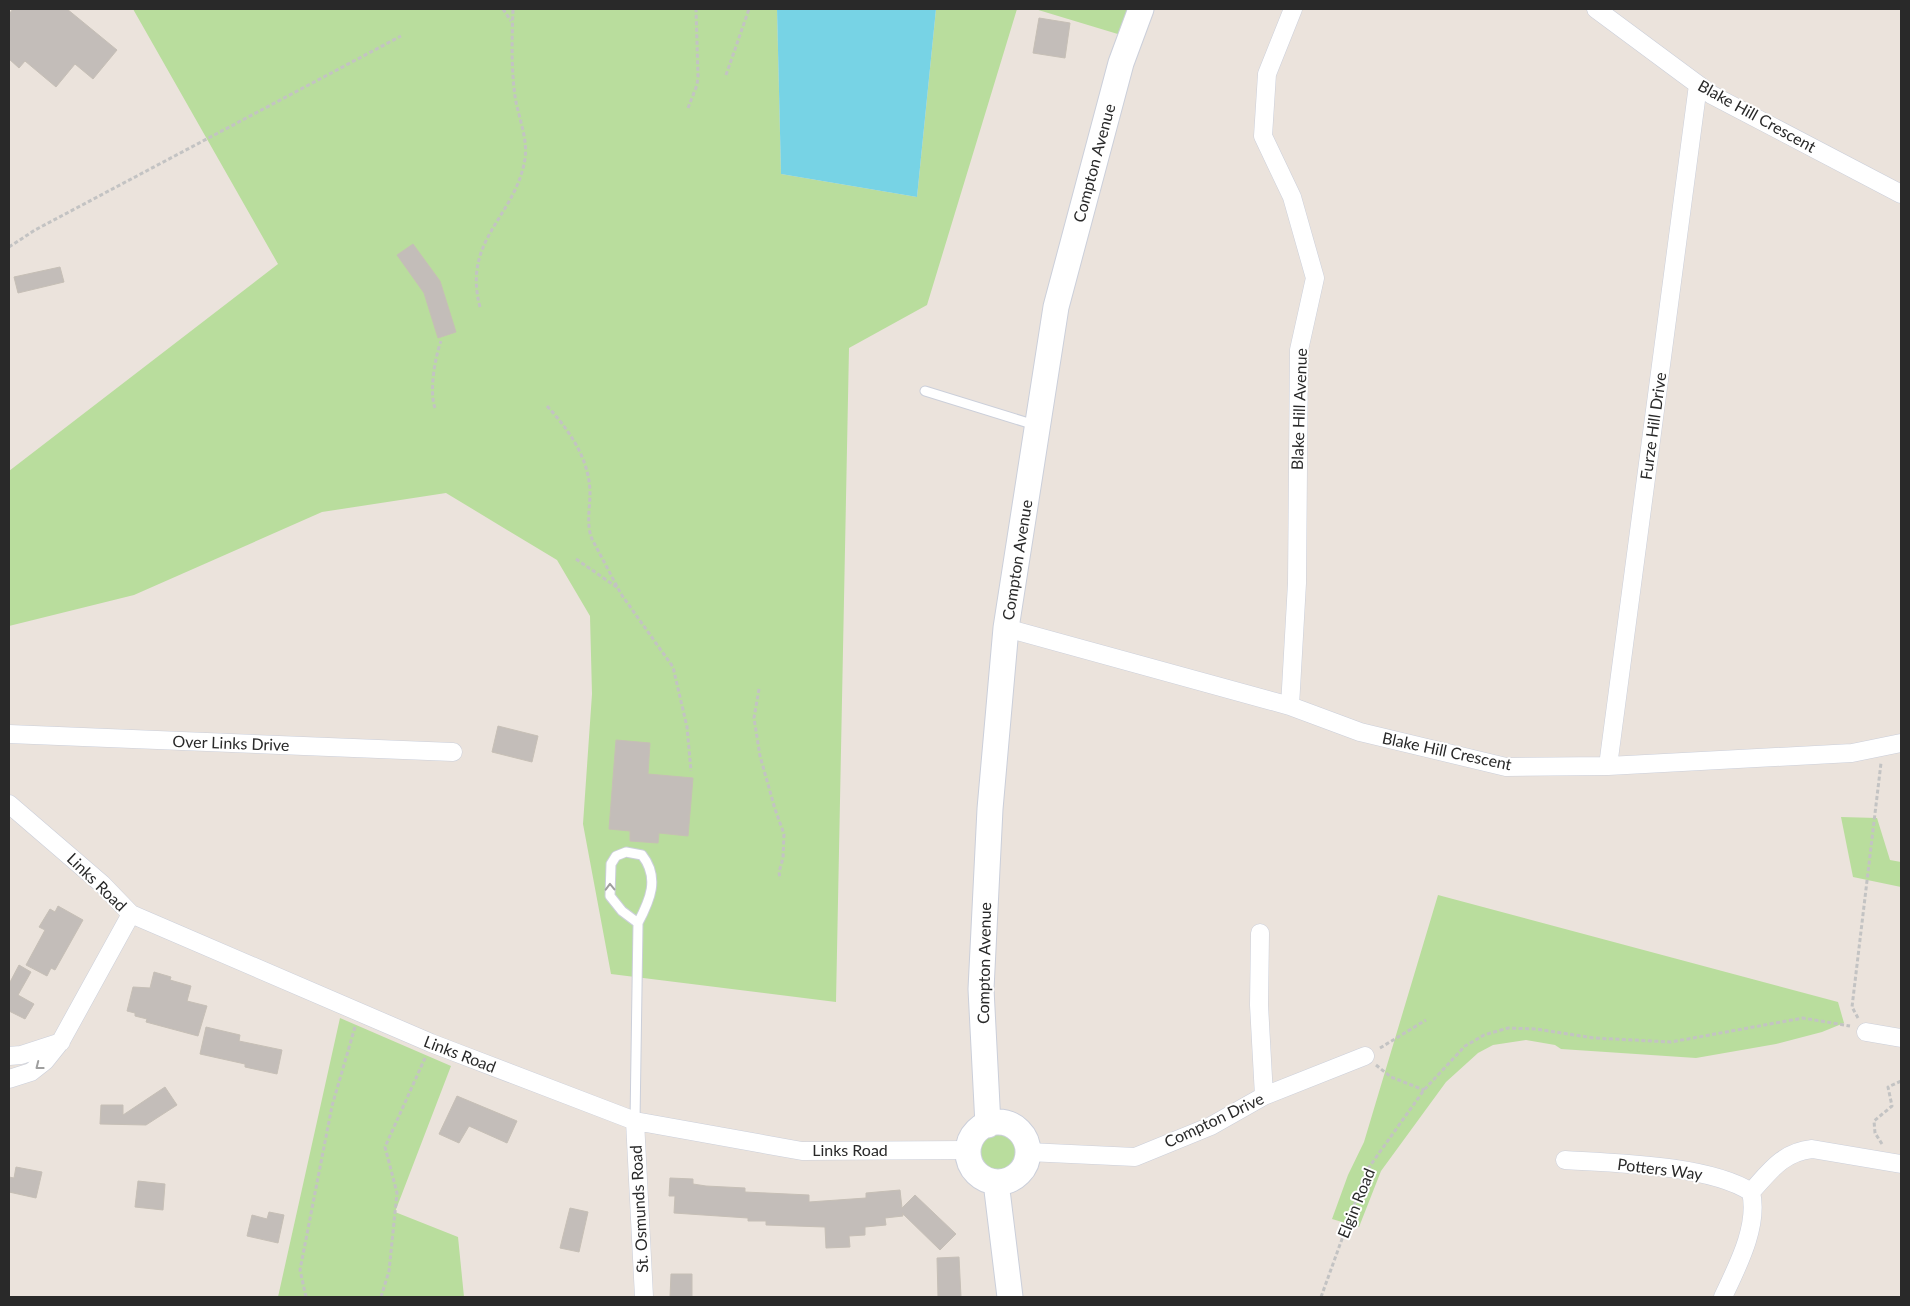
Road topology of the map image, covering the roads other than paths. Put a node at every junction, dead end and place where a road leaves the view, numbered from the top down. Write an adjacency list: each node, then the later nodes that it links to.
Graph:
1 (1141, 9): 7 (street, Compton Avenue)
2 (1293, 9): 9 (street, Blake Hill Avenue)
3 (1596, 9): 4 (street, Blake Hill Crescent)
4 (1698, 85): 5 (street, Blake Hill Crescent); 13 (street, Furze Hill Drive)
5 (1901, 194)
6 (925, 391): 7 (lane)
7 (1038, 426): 8 (street, Compton Avenue)
8 (1006, 628): 9 (street, Blake Hill Crescent); 26 (street, Compton Avenue)
9 (1290, 706): 13 (street, Blake Hill Crescent)
10 (9, 734): 12 (street, Over Links Drive)
11 (1901, 743): 13 (street, Blake Hill Crescent)
12 (453, 752)
13 (1608, 766)
14 (9, 804): 15 (street, Links Road)
15 (131, 914): 20 (street); 25 (street, Links Road)
16 (638, 923): 16 (lane, one-way to 16); 25 (lane)
17 (1260, 933): 24 (street)
18 (1866, 1032): 19 (street)
19 (1901, 1038)
20 (62, 1041): 21 (street); 23 (street, one-way to 23)
21 (9, 1056)
22 (1365, 1056): 24 (street, Compton Drive)
23 (9, 1079)
24 (1264, 1096): 28 (street, Compton Drive)
25 (635, 1121): 27 (street, Links Road); 33 (street, St. Osmunds Road)
26 (988, 1124): 27 (street); 28 (street)
27 (968, 1150): 31 (street)
28 (1028, 1152): 31 (street)
29 (1564, 1160): 32 (street, Potters Way)
30 (1898, 1164): 32 (street)
31 (996, 1182): 34 (street)
32 (1752, 1192): 35 (street)
33 (644, 1297)
34 (1010, 1297)
35 (1722, 1297)

